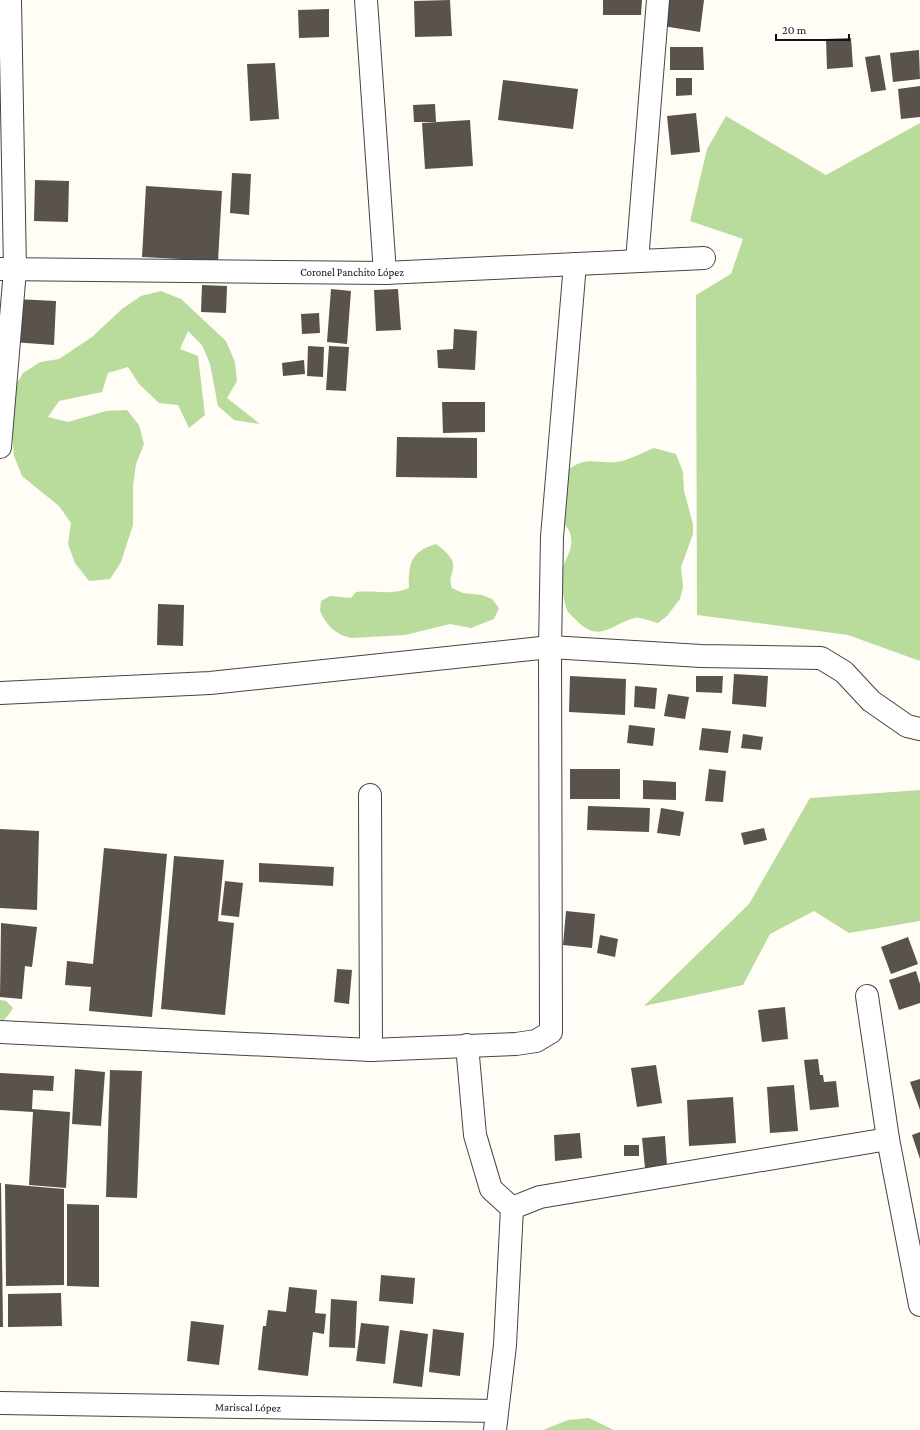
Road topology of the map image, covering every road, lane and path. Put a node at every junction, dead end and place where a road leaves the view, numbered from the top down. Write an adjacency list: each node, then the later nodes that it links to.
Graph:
1 (10, 0): 7 (street)
2 (366, 0): 8 (street)
3 (658, 0): 5 (street)
4 (704, 258): 5 (street, Coronel Panchito López)
5 (637, 261): 6 (street, Coronel Panchito López)
6 (575, 264): 8 (street, Coronel Panchito López); 10 (street)
7 (8, 270): 8 (street, Coronel Panchito López); 9 (street)
8 (385, 273)
9 (0, 447)
10 (550, 647): 11 (street); 12 (street); 16 (street)
11 (0, 692)
12 (920, 729)
13 (370, 795): 17 (street)
14 (867, 996): 18 (street)
15 (0, 1032): 17 (street)
16 (467, 1045): 17 (street); 19 (street)
17 (371, 1050)
18 (888, 1139): 19 (street); 20 (street)
19 (512, 1208): 22 (street)
20 (920, 1305)
21 (0, 1403): 22 (street, Mariscal López)
22 (495, 1421)

